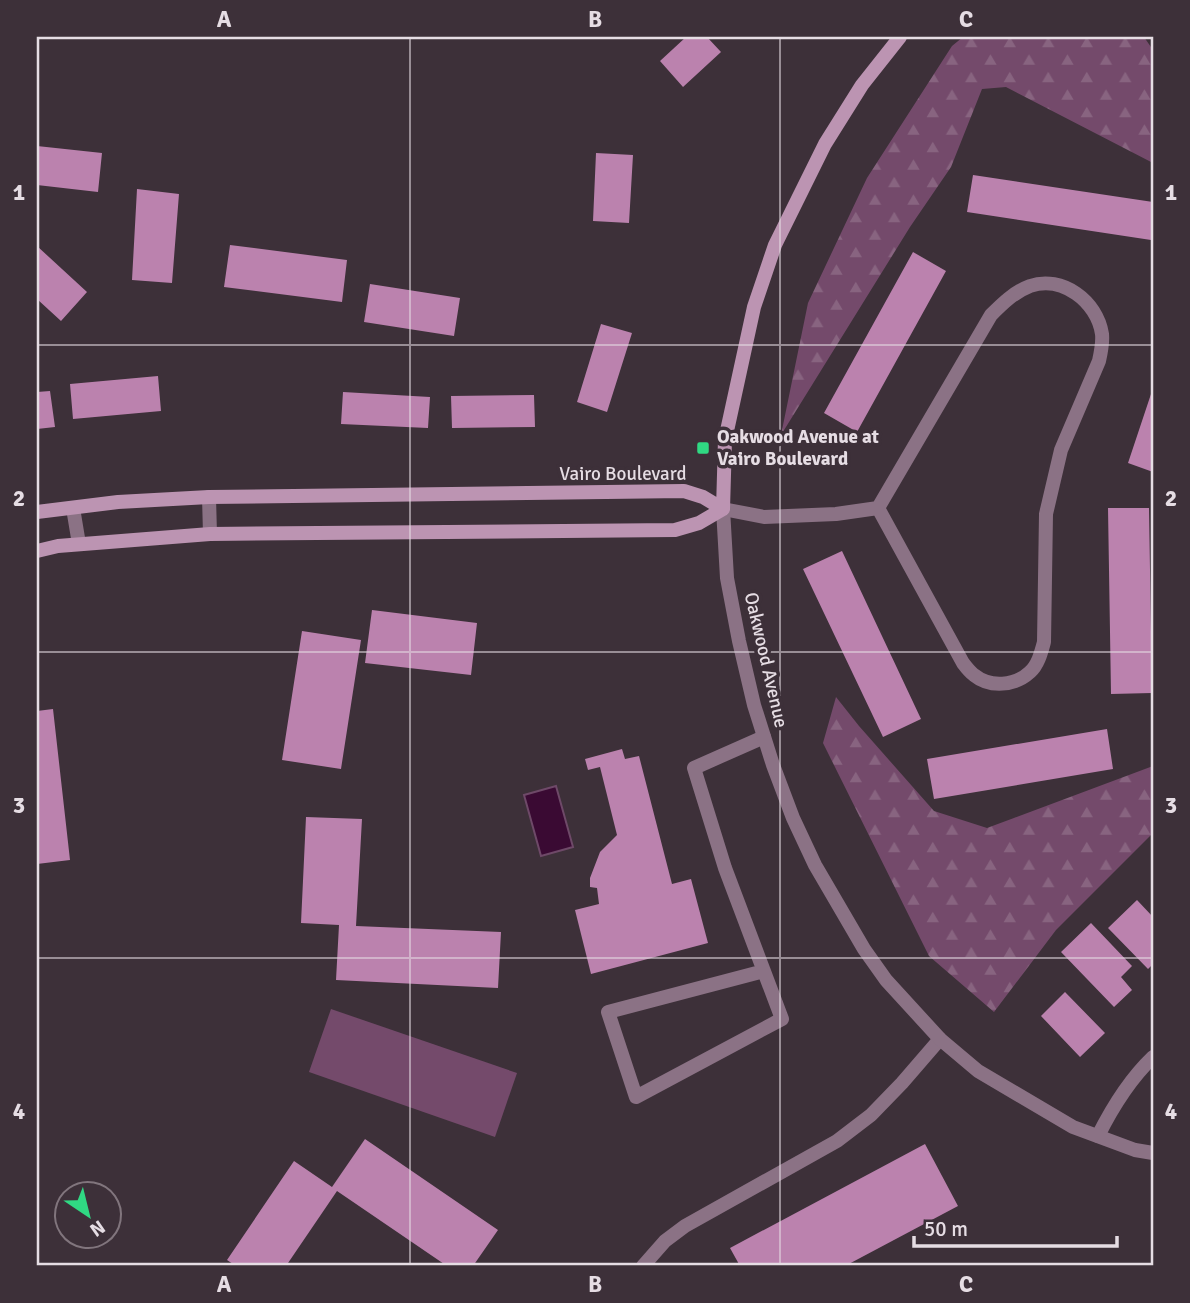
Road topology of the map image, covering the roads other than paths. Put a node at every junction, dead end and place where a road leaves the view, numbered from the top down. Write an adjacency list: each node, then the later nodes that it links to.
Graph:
1 (900, 37): 5 (street, Oakwood Avenue)
2 (209, 497): 3 (street, Vairo Boulevard); 5 (street, Vairo Boulevard); 7 (street)
3 (73, 508): 6 (street, Vairo Boulevard); 8 (street)
4 (878, 508): 4 (street); 5 (street)
5 (723, 509): 7 (street); 10 (street, Oakwood Avenue)
6 (37, 512)
7 (210, 534): 8 (street)
8 (79, 544): 9 (street)
9 (37, 551)
10 (764, 737): 11 (street); 12 (street, Oakwood Avenue)
11 (764, 971): 11 (street)
12 (940, 1039): 14 (street, Oakwood Avenue); 16 (street)
13 (1153, 1057): 14 (street)
14 (1098, 1136): 15 (street, Oakwood Avenue)
15 (1153, 1153)
16 (643, 1266)

